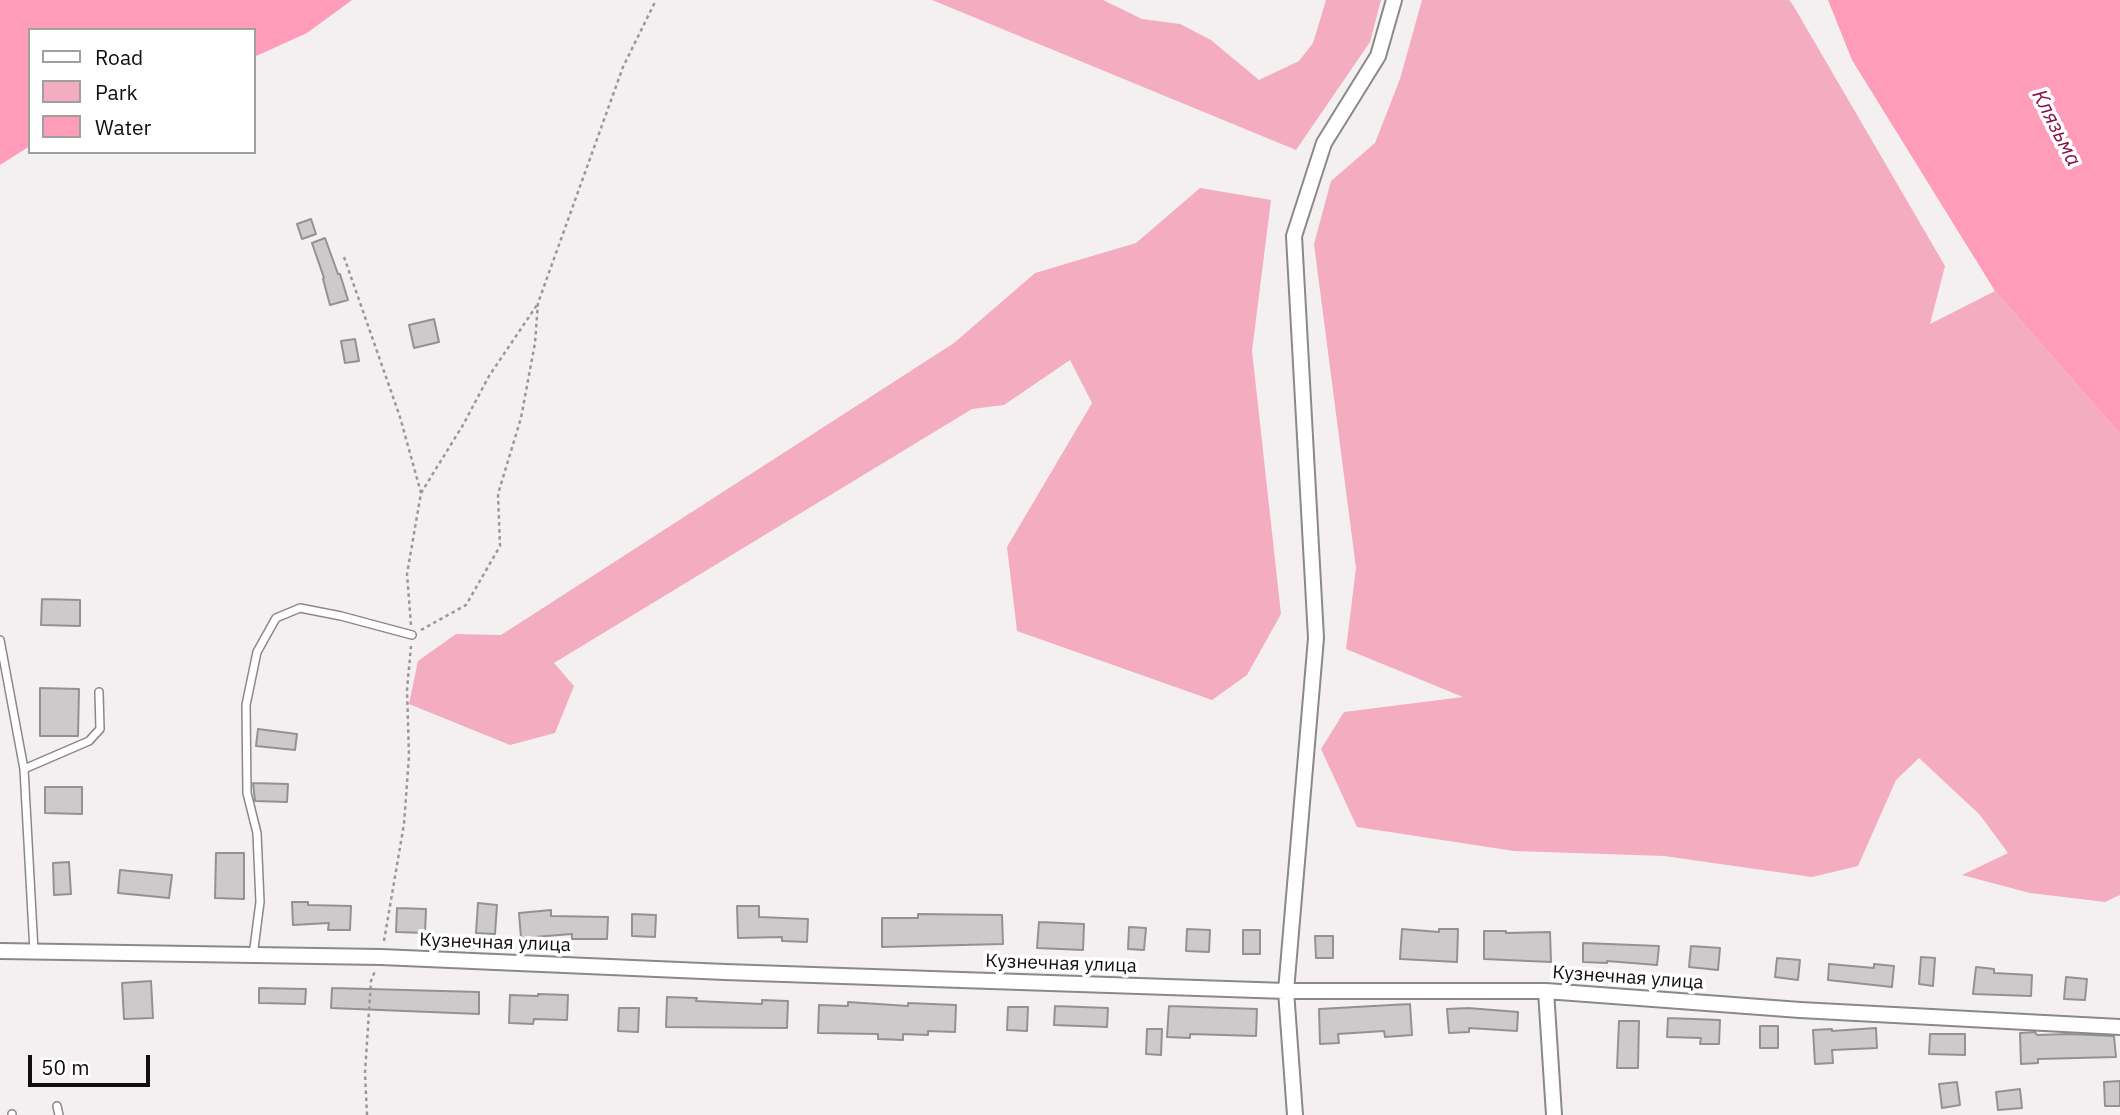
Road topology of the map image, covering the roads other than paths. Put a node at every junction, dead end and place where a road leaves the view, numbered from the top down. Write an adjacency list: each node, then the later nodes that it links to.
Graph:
1 (1394, 0): 9 (street)
2 (412, 635): 8 (lane)
3 (0, 640): 5 (lane)
4 (99, 692): 5 (lane)
5 (24, 769): 7 (lane)
6 (0, 951): 7 (street, Кузнечная улица)
7 (34, 952): 8 (street, Кузнечная улица)
8 (253, 957): 9 (street, Кузнечная улица)
9 (1286, 990): 10 (street, Кузнечная улица); 14 (street)
10 (1546, 991): 11 (street, Кузнечная улица); 15 (street)
11 (2120, 1027)
12 (57, 1106): 13 (lane)
13 (59, 1115)
14 (1295, 1115)
15 (1554, 1115)

